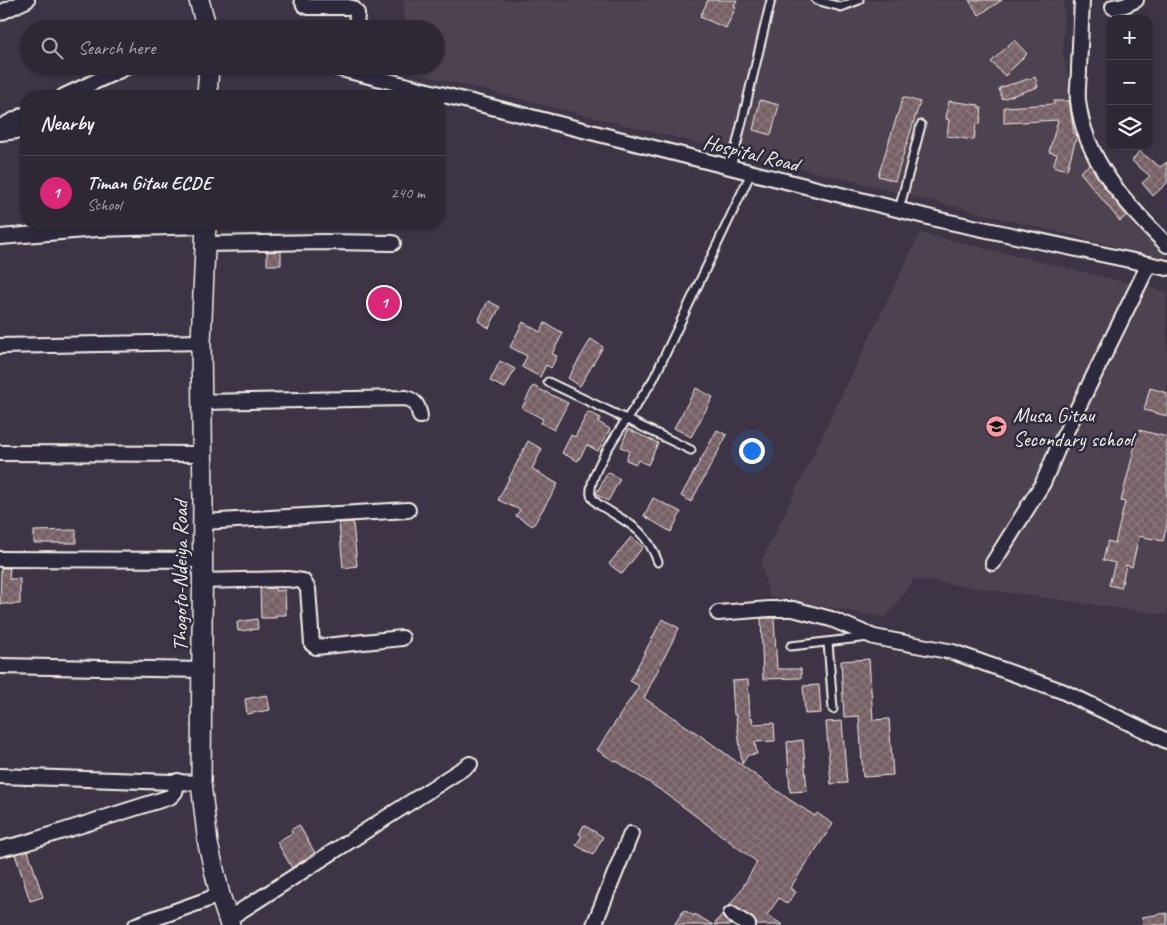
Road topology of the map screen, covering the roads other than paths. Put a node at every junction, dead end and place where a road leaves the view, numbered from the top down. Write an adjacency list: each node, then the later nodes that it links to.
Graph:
1 (28, 0): 10 (street)
2 (199, 0): 11 (main road)
3 (302, 0): 12 (street)
4 (771, 0): 25 (lane)
5 (816, 0): 6 (lane)
6 (859, 0)
7 (1082, 0): 33 (street)
8 (1136, 0): 9 (street)
9 (1113, 7)
10 (0, 13)
11 (205, 20)
12 (357, 20)
13 (110, 75): 16 (street)
14 (208, 75): 17 (main road)
15 (376, 75): 18 (street, Hospital Road)
16 (77, 90)
17 (207, 90)
18 (433, 90)
19 (445, 93): 25 (street, Hospital Road)
20 (20, 117): 22 (street)
21 (921, 125): 27 (lane)
22 (0, 127)
23 (20, 131): 24 (street)
24 (0, 133)
25 (731, 168): 26 (street, Hospital Road)
26 (751, 173): 27 (street, Hospital Road); 41 (lane)
27 (899, 210): 34 (street, Hospital Road)
28 (73, 230): 31 (street)
29 (170, 230): 30 (street)
30 (206, 231): 32 (street); 36 (main road, Thogoto-Ndeiya Road)
31 (0, 236)
32 (393, 243)
33 (1167, 245)
34 (1149, 264): 35 (street, Hospital Road); 50 (street)
35 (1167, 268)
36 (201, 342): 37 (street); 39 (main road, Thogoto-Ndeiya Road)
37 (0, 346)
38 (548, 382): 41 (lane)
39 (203, 402): 40 (street); 44 (main road, Thogoto-Ndeiya Road)
40 (420, 416)
41 (627, 419): 42 (lane); 49 (lane)
42 (691, 450)
43 (0, 453): 44 (street)
44 (202, 454): 46 (main road, Thogoto-Ndeiya Road)
45 (408, 510): 46 (street)
46 (203, 522): 48 (main road, Thogoto-Ndeiya Road)
47 (0, 559): 48 (street)
48 (202, 560): 51 (main road, Thogoto-Ndeiya Road)
49 (658, 562)
50 (993, 564)
51 (202, 582): 54 (street); 58 (main road, Thogoto-Ndeiya Road)
52 (718, 613): 53 (street)
53 (874, 637): 55 (lane); 60 (street)
54 (402, 638)
55 (828, 642): 56 (lane); 59 (lane)
56 (790, 646)
57 (0, 666): 58 (street)
58 (202, 670): 64 (main road, Thogoto-Ndeiya Road)
59 (833, 709)
60 (1167, 741)
61 (470, 764): 69 (street)
62 (0, 776): 63 (street)
63 (178, 781): 64 (street); 66 (street)
64 (201, 783): 67 (main road, Thogoto-Ndeiya Road)
65 (631, 834): 71 (street)
66 (0, 849)
67 (220, 895): 69 (main road, Thogoto-Ndeiya Road); 70 (street)
68 (731, 914): 72 (street)
69 (229, 922)
70 (136, 925)
71 (594, 925)
72 (748, 925)

